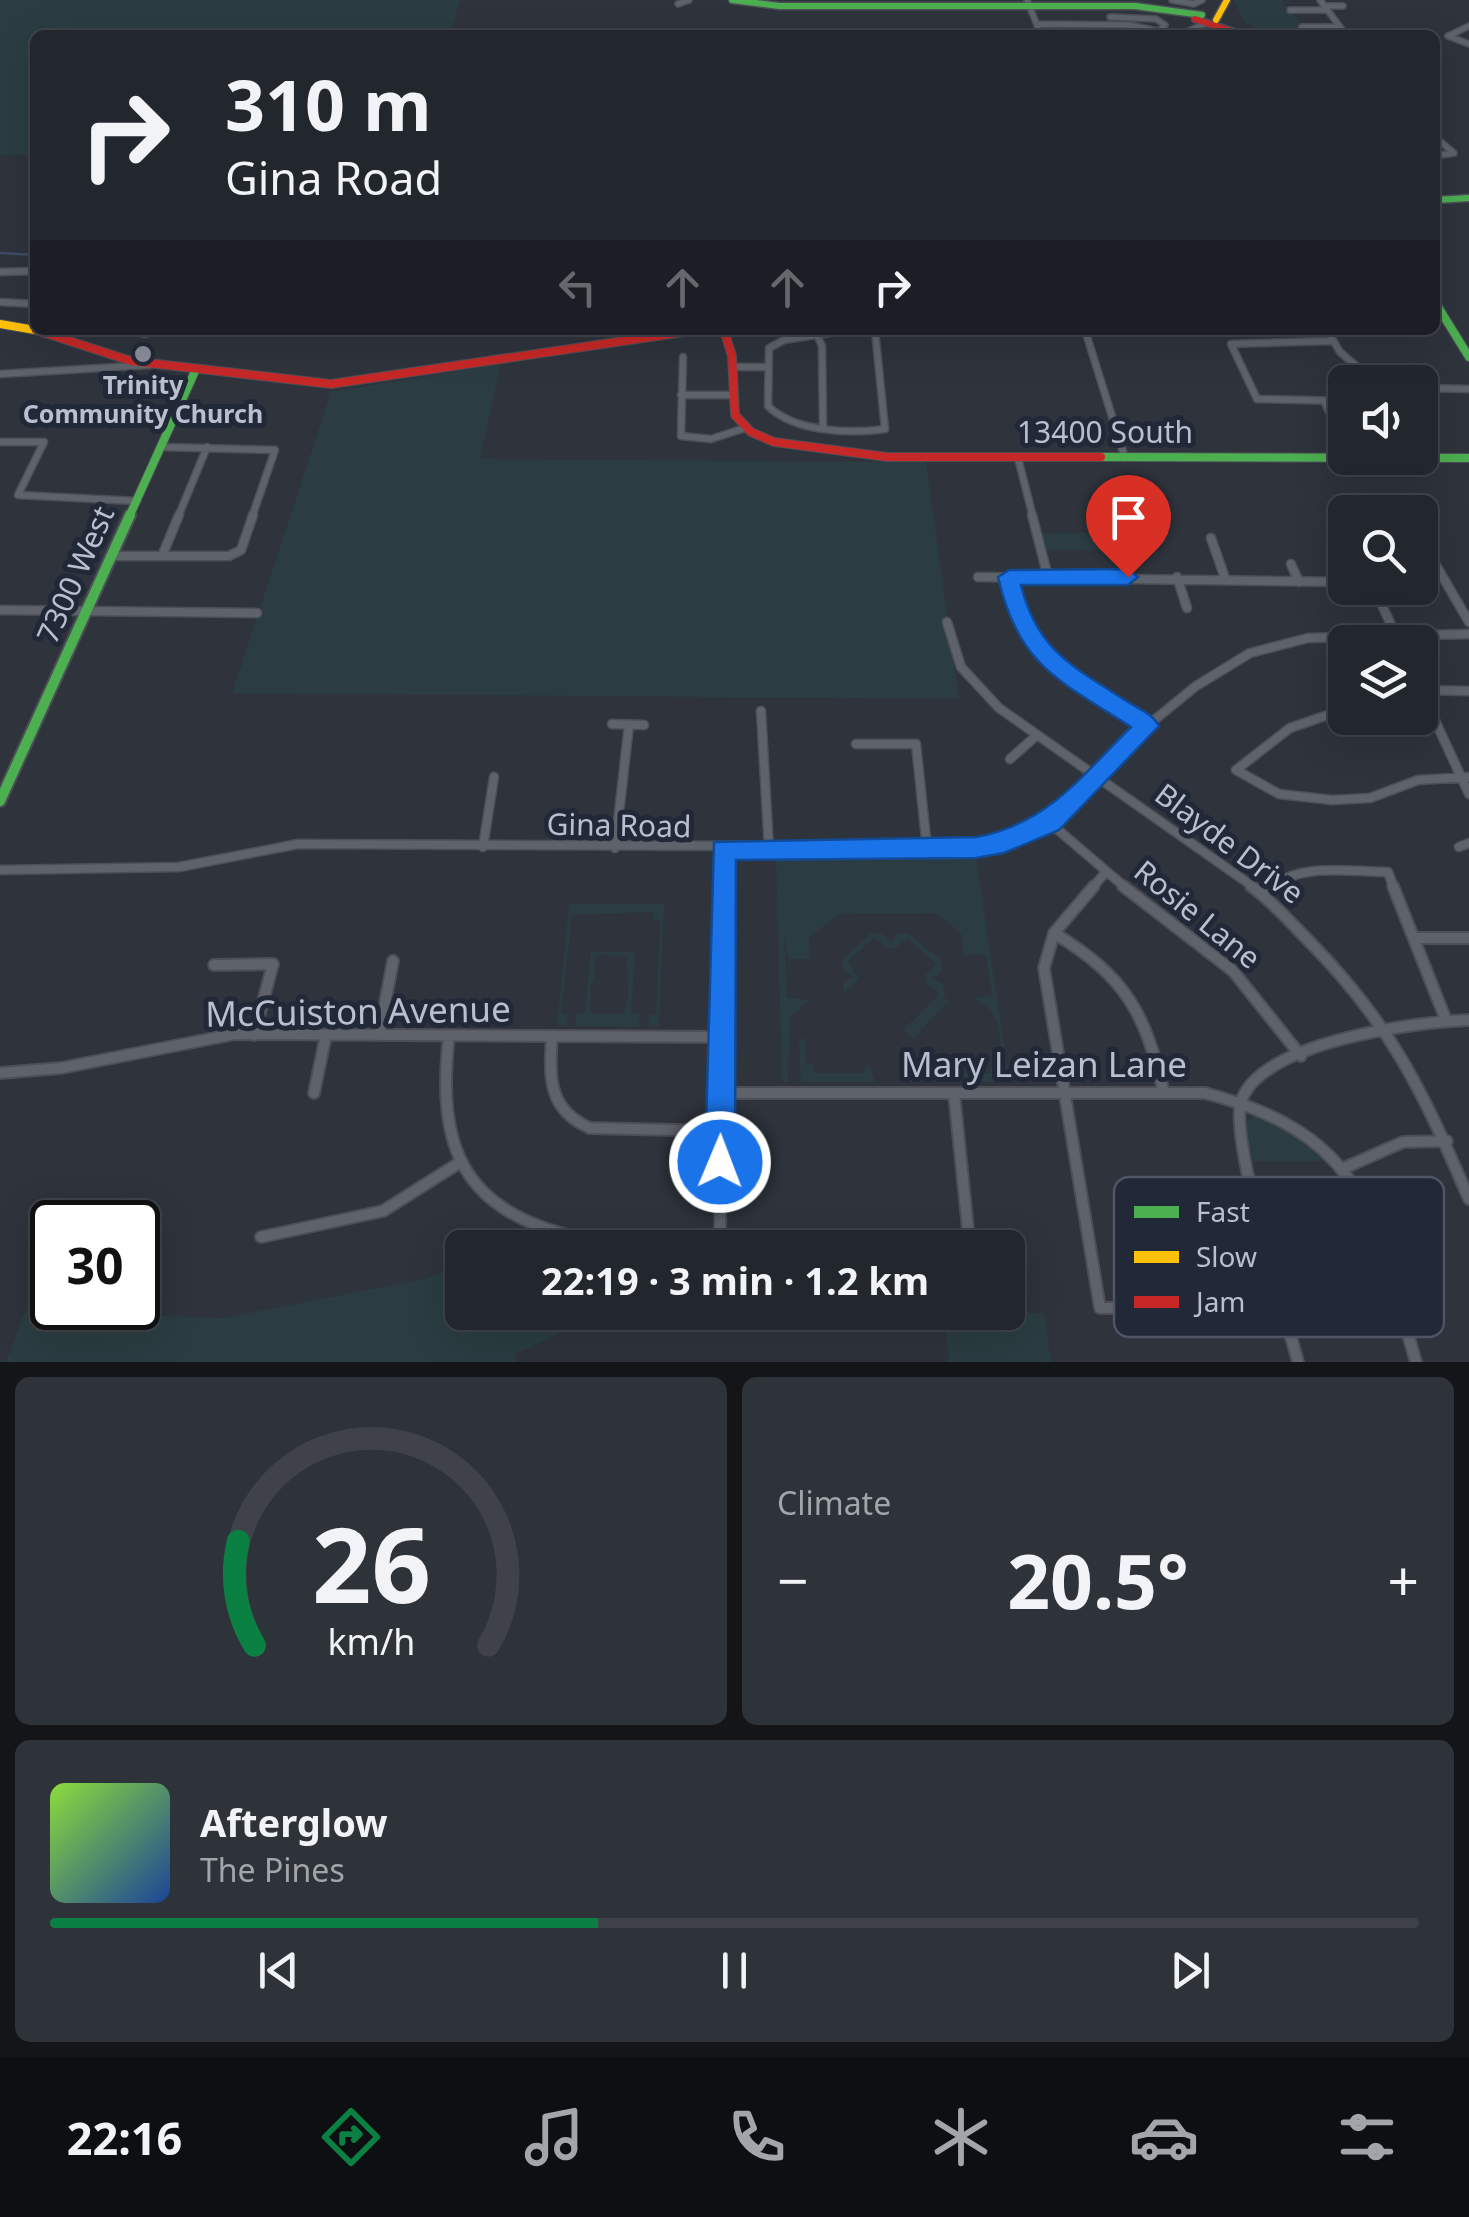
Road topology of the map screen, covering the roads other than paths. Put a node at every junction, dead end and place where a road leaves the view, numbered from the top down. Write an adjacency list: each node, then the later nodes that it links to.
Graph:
1 (736, 0): 6 (street)
2 (1172, 0): 3 (street)
3 (1202, 0)
4 (1298, 0): 11 (street)
5 (1320, 0): 9 (street)
6 (815, 3): 7 (street)
7 (1030, 6): 12 (street); 13 (street)
8 (1344, 6): 9 (street)
9 (1326, 8): 11 (street); 17 (street)
10 (1290, 10): 11 (street)
11 (1306, 10)
12 (1209, 17): 20 (street); 21 (street); 22 (street)
13 (1036, 24): 18 (street); 19 (street)
14 (1469, 26): 25 (street)
15 (1302, 27): 16 (street)
16 (1319, 27): 17 (street); 23 (street)
17 (1340, 27): 24 (street)
18 (1039, 30)
19 (1160, 30)
20 (1186, 30)
21 (1186, 30)
22 (1233, 30)
23 (1321, 30)
24 (1342, 30)
25 (1469, 44)
26 (1440, 142): 27 (street)
27 (1440, 155)
28 (1469, 198): 29 (street)
29 (1440, 200)
30 (30, 271): 31 (street)
31 (0, 272)
32 (0, 302): 33 (street)
33 (30, 304)
34 (1440, 310): 45 (street)
35 (0, 324): 36 (street)
36 (30, 329)
37 (49, 335): 47 (street)
38 (665, 335): 51 (street)
39 (725, 335): 49 (street)
40 (817, 335): 50 (street); 60 (street)
41 (876, 335): 60 (street)
42 (1086, 335): 66 (street)
43 (1329, 335): 44 (street)
44 (1332, 341): 48 (street); 57 (street)
45 (1468, 352)
46 (683, 356): 56 (street)
47 (152, 364): 51 (street); 52 (street)
48 (1357, 365)
49 (733, 367): 50 (street); 55 (street)
50 (767, 367): 60 (street)
51 (196, 369): 63 (street, 7300 West)
52 (0, 374)
53 (1438, 388): 54 (street)
54 (1469, 389)
55 (733, 394): 56 (street); 61 (street)
56 (681, 395): 61 (street)
57 (1324, 401): 58 (street); 59 (street)
58 (1328, 401)
59 (1328, 409)
60 (824, 426)
61 (745, 428): 65 (street, 13400 South)
62 (0, 442): 70 (street)
63 (161, 447): 64 (street); 70 (street, 7300 West)
64 (208, 447): 73 (street); 73 (street)
65 (1018, 458): 66 (street, 13400 South); 78 (street)
66 (1125, 458): 67 (street, 13400 South)
67 (1328, 458)
68 (1438, 458): 69 (street, 13400 South)
69 (1469, 458)
70 (136, 501): 72 (street, 7300 West)
71 (1211, 538): 80 (street)
72 (112, 556): 73 (street); 85 (street, 7300 West)
73 (162, 556)
74 (1292, 564): 81 (street)
75 (1438, 569): 88 (street)
76 (978, 577): 77 (street)
77 (1009, 577): 78 (street); 100 (street)
78 (1048, 577): 79 (street)
79 (1177, 577): 80 (street); 83 (street)
80 (1225, 578): 81 (street)
81 (1299, 582): 82 (street)
82 (1328, 582)
83 (1187, 608)
84 (0, 610): 85 (street)
85 (88, 610): 86 (street); 108 (street, 7300 West)
86 (258, 613)
87 (947, 622): 101 (street, Blayde Drive)
88 (1469, 622)
89 (1469, 634): 90 (street, Gina Road)
90 (1438, 636)
91 (1328, 638): 100 (street, Gina Road)
92 (1438, 690): 93 (street)
93 (1469, 691)
94 (761, 711): 114 (street)
95 (1328, 716): 105 (street)
96 (612, 724): 97 (street)
97 (629, 724): 98 (street); 111 (street)
98 (644, 724)
99 (1438, 725): 105 (street)
100 (1147, 726): 106 (street, Gina Road)
101 (1036, 736): 103 (street); 106 (street, Blayde Drive)
102 (856, 744): 112 (street)
103 (1010, 759)
104 (494, 777): 110 (street)
105 (1465, 777): 107 (street)
106 (1097, 778): 109 (street, Gina Road); 117 (street, Blayde Drive)
107 (1469, 794)
108 (1, 795)
109 (1050, 823): 112 (street, Gina Road); 116 (street, Rosie Lane)
110 (483, 846): 111 (street, Gina Road); 115 (street, Gina Road)
111 (615, 848): 113 (street, Gina Road)
112 (927, 848): 114 (street, Gina Road)
113 (723, 849): 114 (street, Gina Road); 131 (street)
114 (769, 849)
115 (0, 870)
116 (1105, 874): 118 (street); 132 (street, Rosie Lane)
117 (1263, 894): 119 (street); 125 (street, Blayde Drive)
118 (1054, 932): 135 (street); 138 (street)
119 (1414, 938): 120 (street); 123 (street)
120 (1469, 938)
121 (394, 961): 128 (street)
122 (214, 965): 126 (street)
123 (1446, 1020): 124 (street); 125 (street)
124 (1469, 1020)
125 (1388, 1032): 132 (street); 141 (street, Blayde Drive)
126 (254, 1034): 127 (street, McCuiston Avenue); 133 (street, McCuiston Avenue)
127 (326, 1035): 128 (street, McCuiston Avenue); 136 (street)
128 (379, 1035): 129 (street, McCuiston Avenue)
129 (448, 1036): 130 (street, McCuiston Avenue); 142 (street)
130 (552, 1036): 131 (street, McCuiston Avenue); 140 (street)
131 (720, 1036): 134 (street)
132 (1302, 1056): 139 (street)
133 (0, 1073)
134 (721, 1092): 137 (street, Mary Leizan Lane); 140 (street)
135 (1164, 1092): 138 (street, Mary Leizan Lane); 139 (street, Mary Leizan Lane)
136 (314, 1093)
137 (954, 1093): 138 (street, Mary Leizan Lane); 149 (street)
138 (1064, 1093): 151 (street)
139 (1240, 1102): 143 (street, Mary Leizan Lane); 144 (street)
140 (720, 1130): 148 (street)
141 (1447, 1141): 143 (street); 146 (street, Blayde Drive)
142 (459, 1163): 147 (street); 150 (street)
143 (1344, 1168): 145 (street)
144 (1249, 1177)
145 (1348, 1177)
146 (1469, 1199)
147 (545, 1230)
148 (720, 1230)
149 (969, 1230)
150 (261, 1237)
151 (1114, 1308)
152 (1292, 1337): 154 (street)
153 (1408, 1337): 155 (street)
154 (1298, 1362)
155 (1416, 1362)

